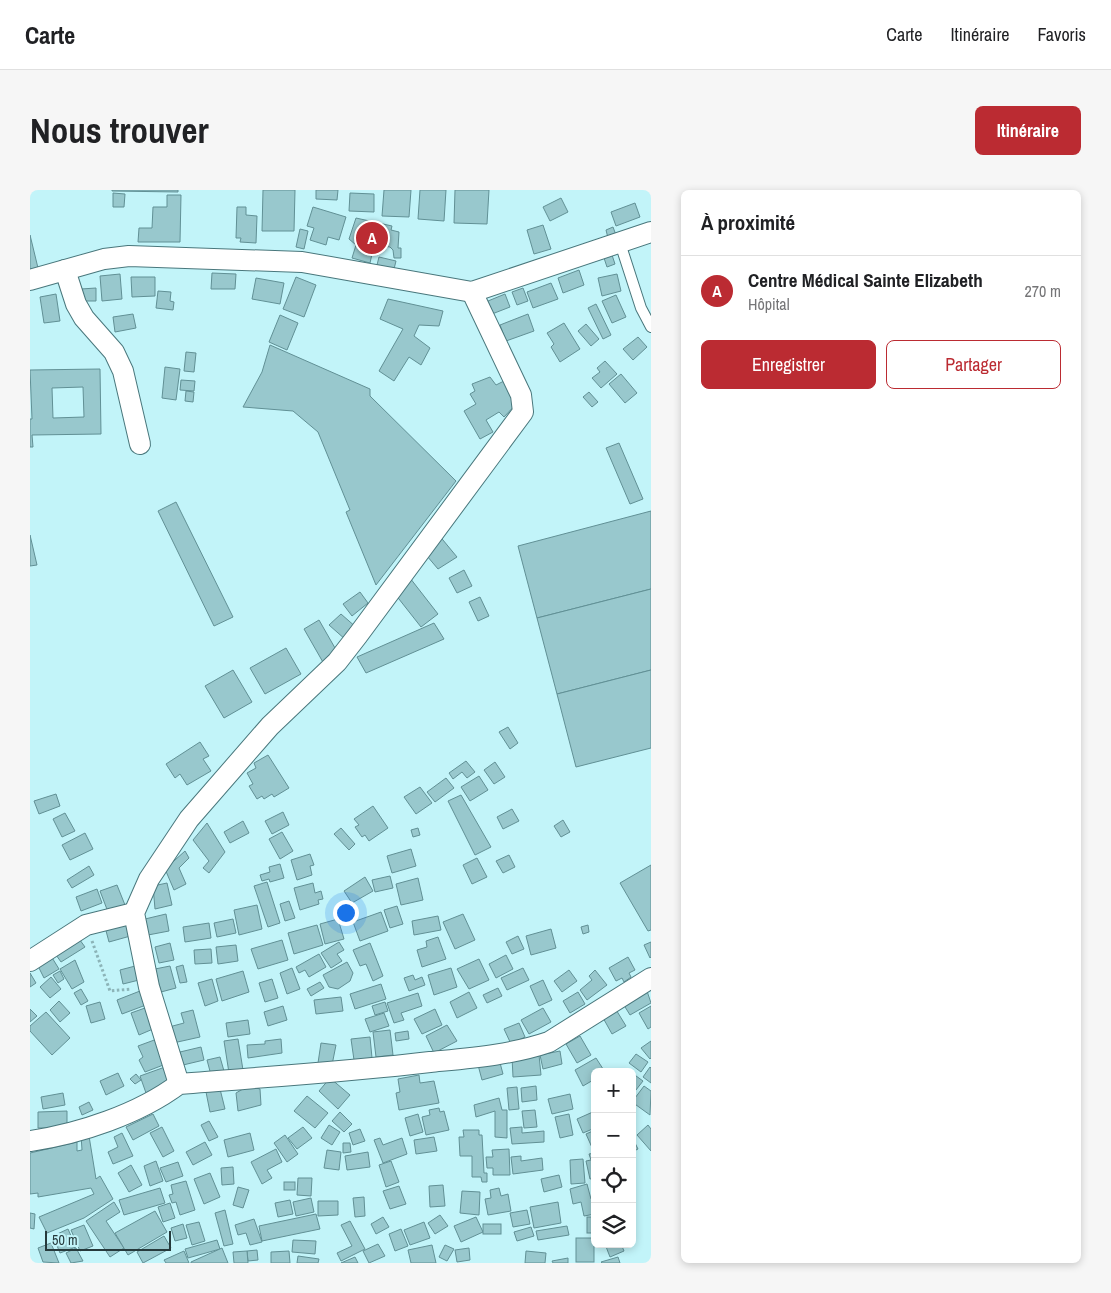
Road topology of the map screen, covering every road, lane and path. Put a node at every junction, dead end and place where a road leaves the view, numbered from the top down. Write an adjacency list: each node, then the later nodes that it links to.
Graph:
1 (651, 232): 2 (street)
2 (620, 244): 5 (street); 6 (lane)
3 (65, 270): 4 (street); 5 (street); 7 (street)
4 (30, 280)
5 (472, 292): 8 (street)
6 (651, 327)
7 (140, 444)
8 (134, 913): 9 (street); 12 (street)
9 (86, 925): 10 (street); 12 (path)
10 (30, 961)
11 (651, 978): 13 (street)
12 (149, 986): 13 (street)
13 (179, 1084): 14 (street)
14 (30, 1141)

